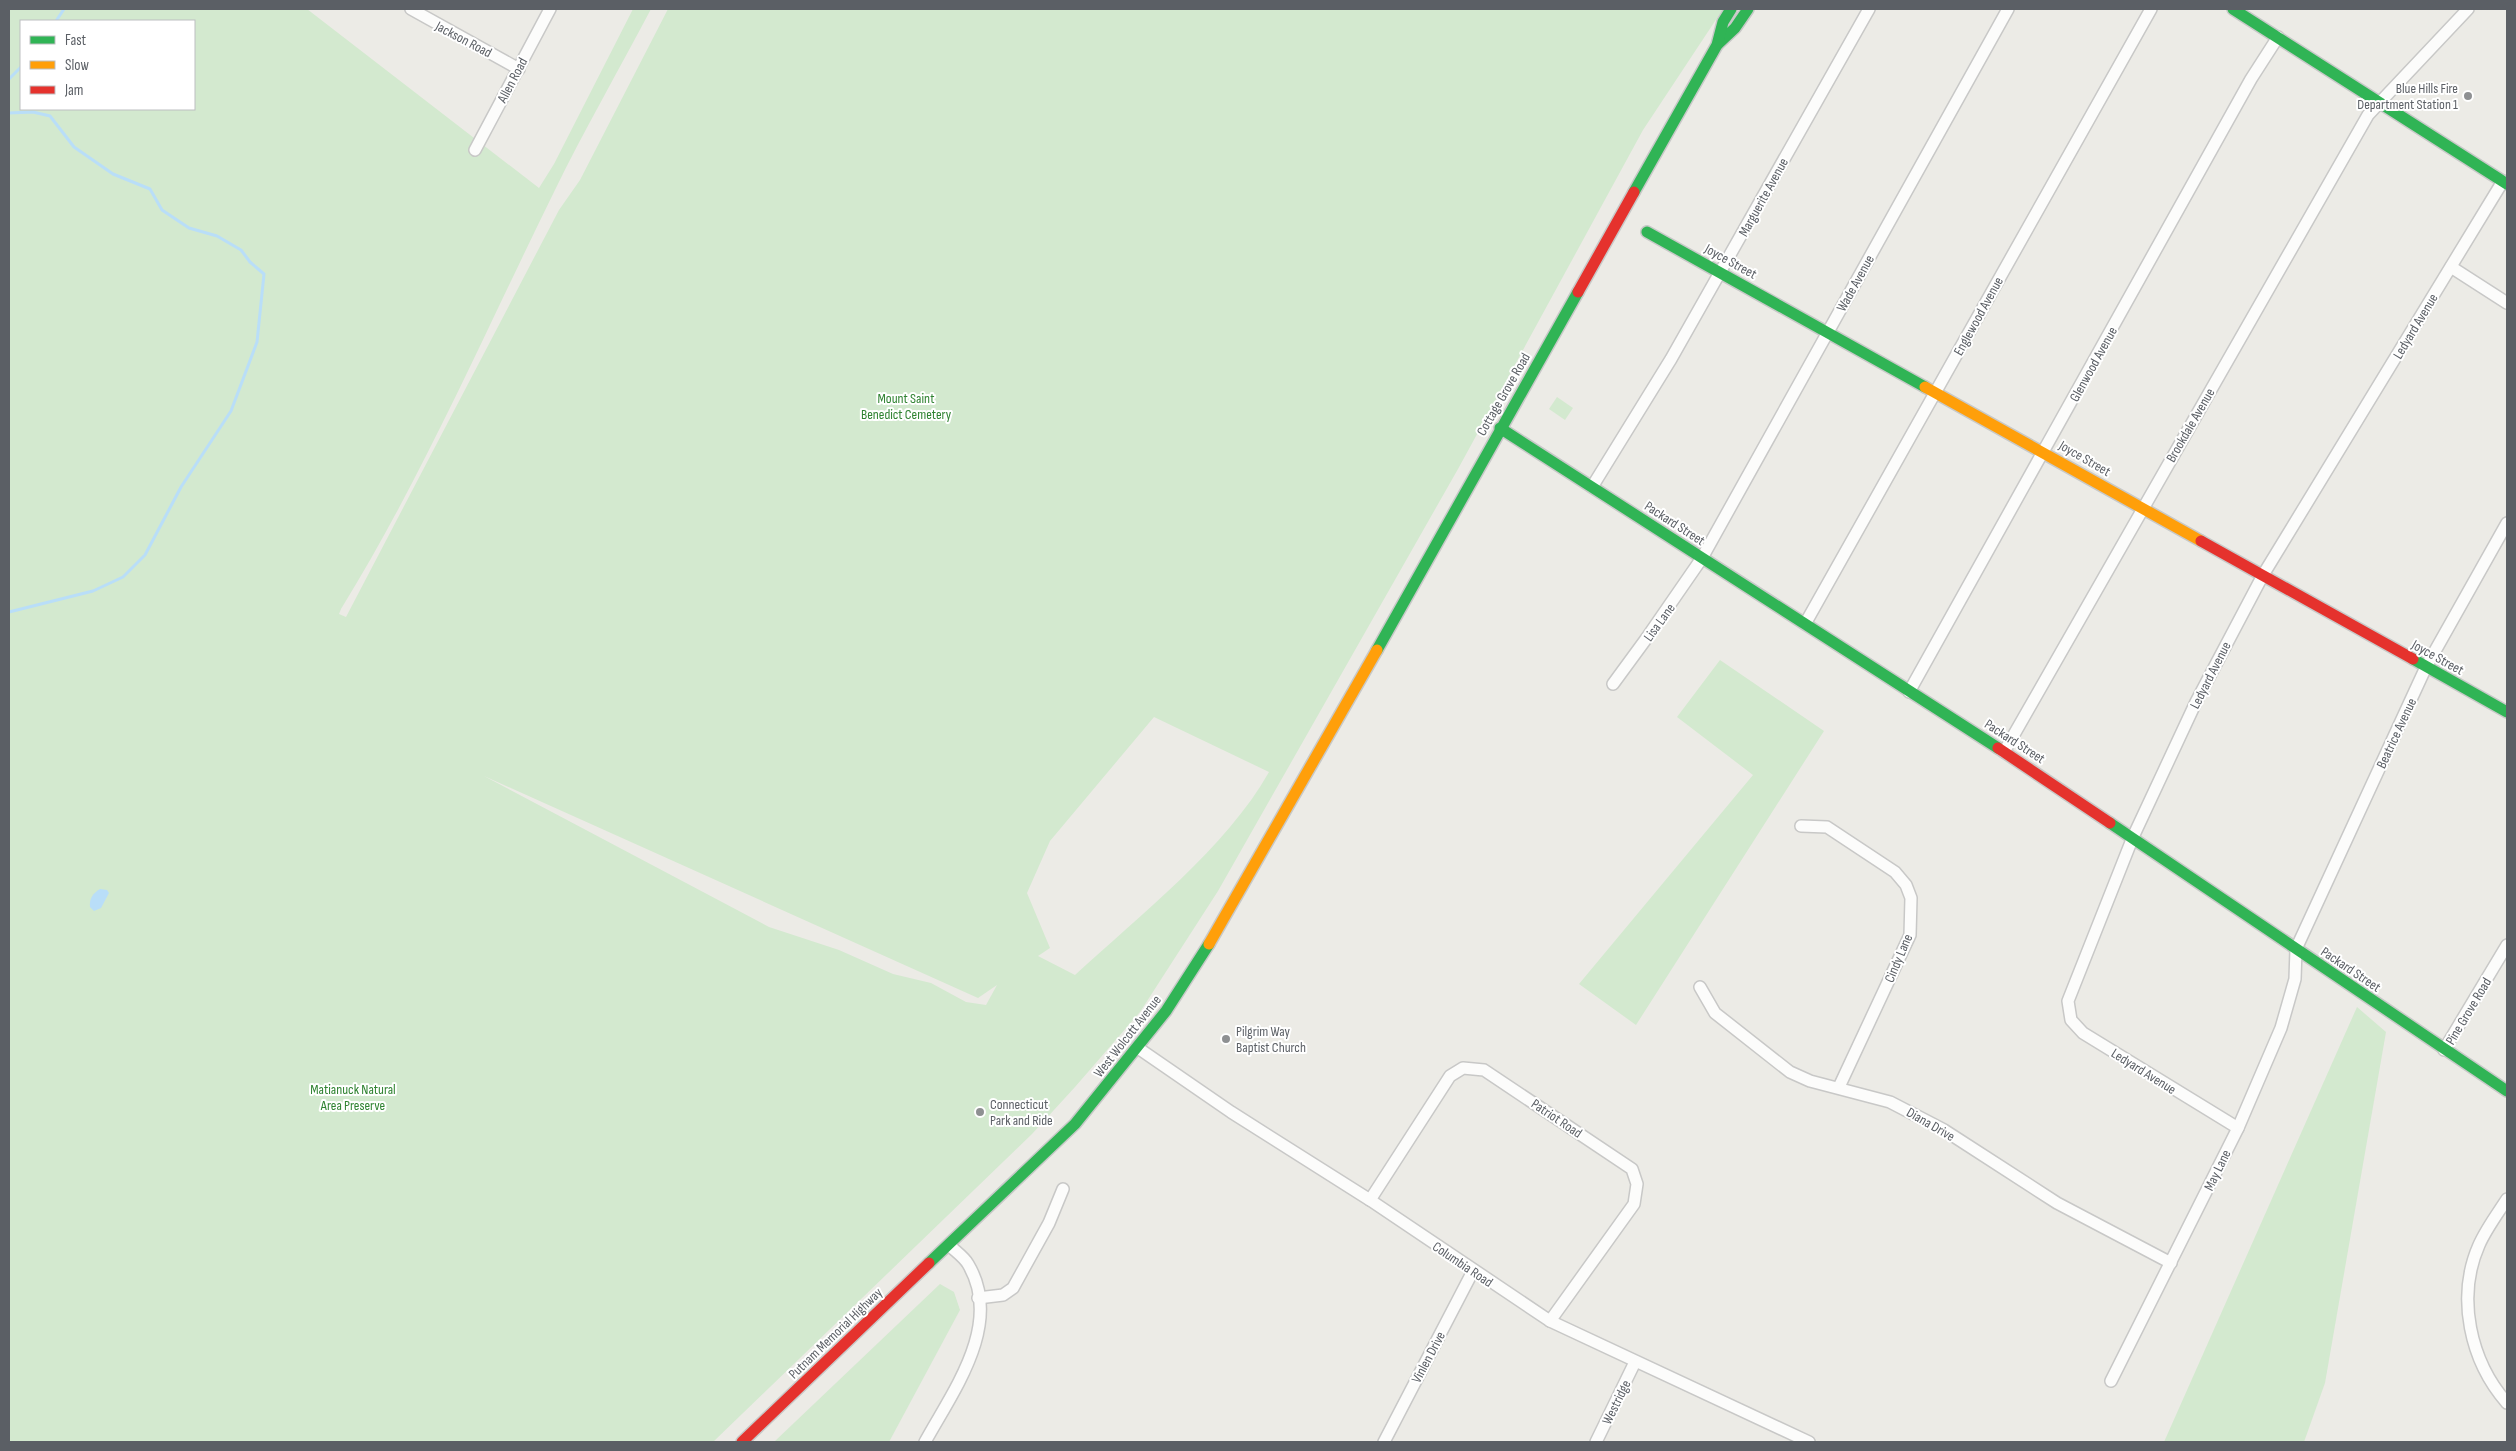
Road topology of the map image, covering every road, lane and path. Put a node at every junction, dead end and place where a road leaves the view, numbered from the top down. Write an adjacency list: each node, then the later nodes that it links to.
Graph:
1 (411, 9): 12 (street, Jackson Road)
2 (550, 9): 12 (street, Allen Road)
3 (1731, 9): 11 (street, Cottage Grove Road)
4 (1748, 9): 11 (street, Cottage Grove Road)
5 (1869, 9): 18 (street, Marguerite Avenue)
6 (2008, 9): 20 (street, Wade Avenue)
7 (2151, 9): 21 (street, Englewood Avenue)
8 (2234, 9): 10 (street)
9 (2468, 9): 13 (street, Brookdale Avenue)
10 (2278, 37): 13 (street); 23 (street, Glenwood Avenue)
11 (1717, 45): 22 (street, Cottage Grove Road)
12 (518, 68): 14 (street, Allen Road)
13 (2379, 101): 15 (street); 25 (street, Brookdale Avenue)
14 (475, 150)
15 (2505, 183): 17 (street, Ledyard Avenue)
16 (1647, 232): 18 (street, Joyce Street)
17 (2451, 267): 19 (street); 28 (street, Ledyard Avenue)
18 (1720, 272): 20 (street, Joyce Street); 24 (street, Marguerite Avenue)
19 (2507, 303)
20 (1828, 332): 21 (street, Joyce Street); 27 (street, Wade Avenue)
21 (1936, 392): 23 (street, Joyce Street); 29 (street, Englewood Avenue)
22 (1500, 428): 24 (street, Packard Street); 35 (street, Cottage Grove Road)
23 (2043, 452): 25 (street, Joyce Street); 32 (street, Glenwood Avenue)
24 (1592, 487): 27 (street, Packard Street)
25 (2142, 508): 28 (street, Joyce Street); 34 (street, Brookdale Avenue)
26 (2507, 523): 30 (street, Beatrice Avenue)
27 (1702, 558): 29 (street, Packard Street); 31 (street, Lisa Lane)
28 (2263, 574): 30 (street, Joyce Street); 37 (street, Ledyard Avenue)
29 (1805, 624): 32 (street, Packard Street)
30 (2426, 667): 33 (street, Joyce Street); 39 (street, Beatrice Avenue)
31 (1613, 684)
32 (1909, 692): 34 (street, Packard Street)
33 (2507, 712)
34 (2004, 752): 37 (street, Packard Street)
35 (1315, 758): 41 (street, West Wolcott Avenue)
36 (1801, 826): 43 (street, Cindy Lane)
37 (2133, 837): 39 (street, Packard Street); 45 (street, Ledyard Avenue)
38 (2507, 946): 42 (street, Pine Grove Road)
39 (2296, 949): 42 (street, Packard Street); 45 (street, May Lane)
40 (1700, 987): 43 (street, Diana Drive)
41 (1138, 1048): 48 (street, Columbia Road); 49 (street, West Wolcott Avenue)
42 (2444, 1050): 44 (street, Packard Street)
43 (1839, 1087): 50 (street, Diana Drive)
44 (2507, 1092)
45 (2238, 1128): 50 (street, May Lane)
46 (1063, 1189): 52 (street)
47 (2507, 1199): 56 (street)
48 (1370, 1200): 51 (street, Columbia Road); 53 (street, Patriot Road)
49 (949, 1245): 52 (street); 57 (street, Putnam Memorial Highway)
50 (2171, 1263): 55 (street, May Lane)
51 (1473, 1271): 53 (street, Columbia Road); 59 (street, Vinlen Drive)
52 (978, 1298): 58 (street)
53 (1550, 1321): 54 (street, Columbia Road)
54 (1635, 1362): 60 (street, Westridge); 61 (street, Columbia Road)
55 (2111, 1381)
56 (2507, 1403)
57 (742, 1442)
58 (925, 1442)
59 (1384, 1442)
60 (1596, 1442)
61 (1809, 1442)

